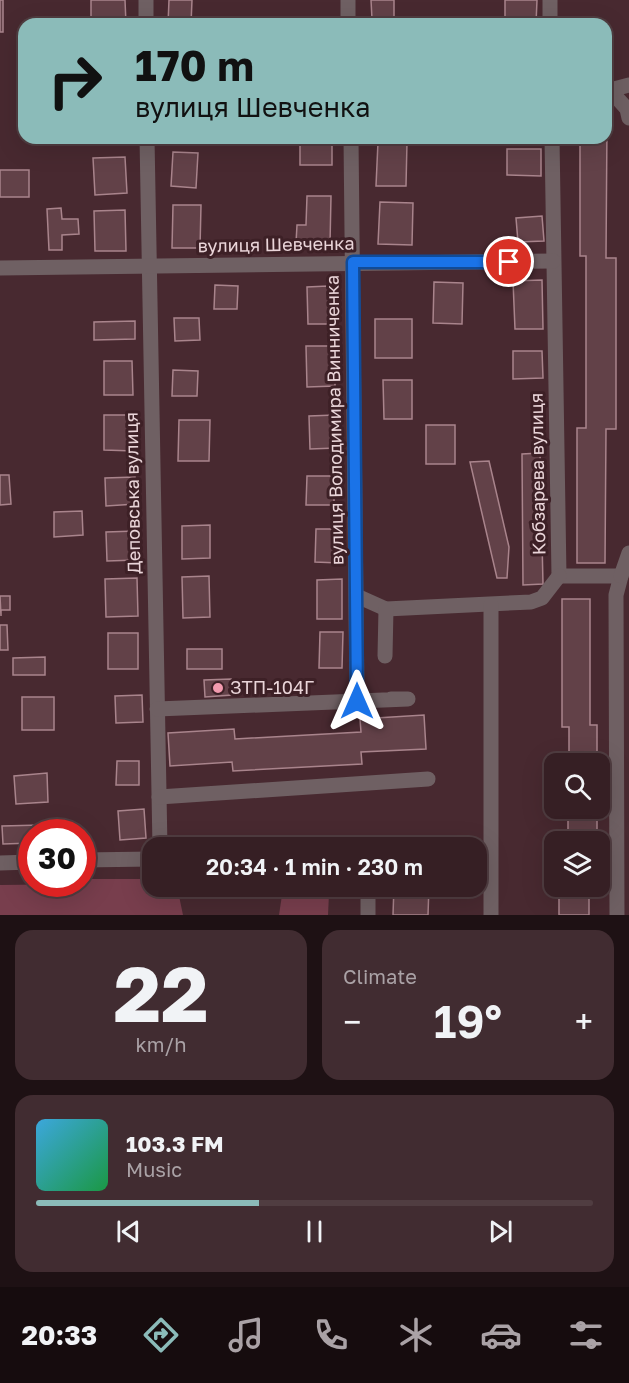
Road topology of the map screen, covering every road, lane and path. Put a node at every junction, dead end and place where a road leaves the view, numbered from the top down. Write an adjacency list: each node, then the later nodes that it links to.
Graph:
1 (146, 0): 4 (street)
2 (348, 0): 5 (street)
3 (550, 0): 6 (street)
4 (146, 18)
5 (348, 18)
6 (550, 18)
7 (629, 85): 8 (street)
8 (612, 89)
9 (612, 94): 10 (street)
10 (629, 118)
11 (147, 144): 16 (street, Деповська вулиця)
12 (351, 144): 15 (street, вулиця Володимира Винниченка)
13 (552, 144): 14 (street, Кобзарева вулиця)
14 (554, 261): 15 (street, вулиця Шевченка); 19 (street, Кобзарева вулиця)
15 (353, 262): 16 (street, вулиця Шевченка); 21 (street, вулиця Володимира Винниченка)
16 (148, 267): 17 (street, вулиця Шевченка); 27 (street, Деповська вулиця)
17 (0, 268)
18 (629, 554): 20 (street)
19 (559, 576): 20 (street, Кобзарева вулиця); 22 (street)
20 (621, 576): 29 (street)
21 (357, 596): 23 (street); 26 (street, вулиця Володимира Винниченка)
22 (490, 605): 23 (street); 38 (street)
23 (386, 609): 24 (street)
24 (386, 657)
25 (391, 699): 26 (street)
26 (357, 701): 27 (street)
27 (157, 709): 30 (street, Деповська вулиця)
28 (428, 779): 30 (street)
29 (623, 782): 39 (street)
30 (159, 797): 31 (street, Деповська вулиця)
31 (160, 837)
32 (142, 859): 33 (street)
33 (96, 861)
34 (18, 862): 35 (street)
35 (0, 863)
36 (368, 897): 37 (street)
37 (368, 915)
38 (491, 915)
39 (617, 915)

